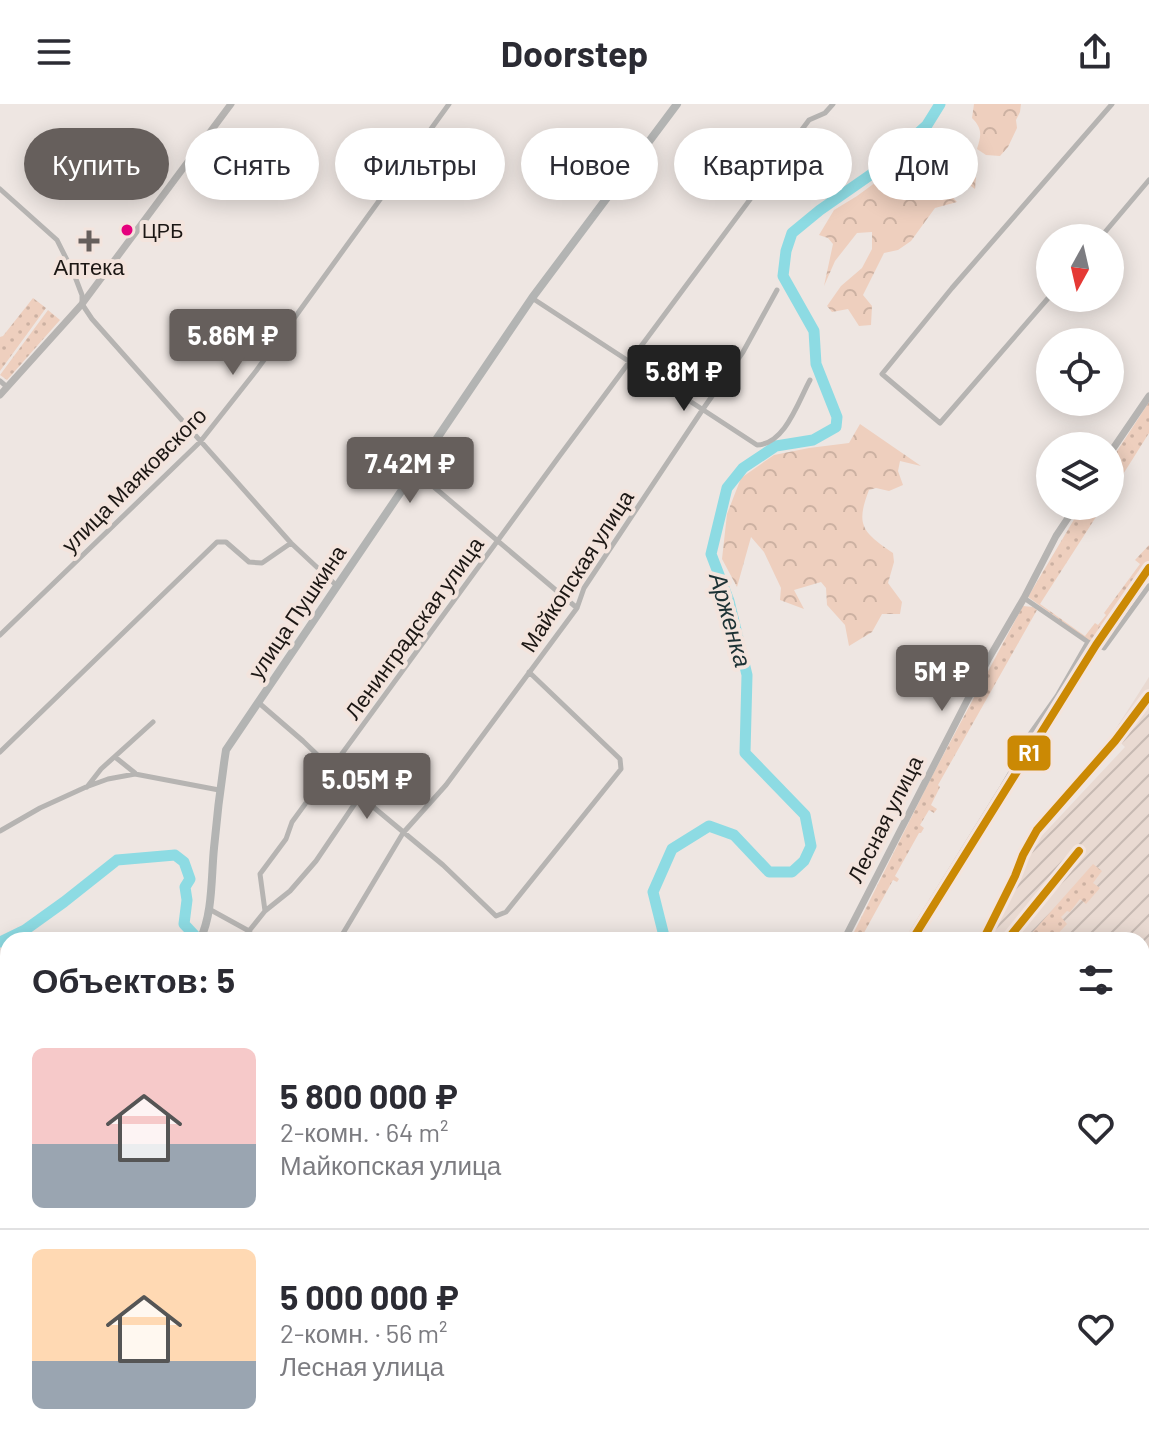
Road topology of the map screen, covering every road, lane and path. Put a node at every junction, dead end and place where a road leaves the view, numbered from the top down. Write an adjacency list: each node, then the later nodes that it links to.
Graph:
1 (231, 104): 11 (street)
2 (449, 104): 21 (street, улица Маяковского)
3 (677, 104): 10 (main road, улица Пушкина)
4 (833, 104): 13 (street, Ленинградская улица)
5 (1112, 104): 12 (street)
6 (1149, 180): 8 (street)
7 (0, 189): 11 (street)
8 (1112, 224)
9 (777, 290): 19 (street, Майкопская улица)
10 (532, 298): 13 (street); 22 (main road, улица Пушкина)
11 (82, 304): 16 (street); 21 (street)
12 (1036, 312)
13 (629, 362): 19 (street); 24 (street, Ленинградская улица)
14 (810, 380): 19 (street)
15 (0, 381): 16 (street)
16 (7, 387): 17 (street)
17 (0, 395)
18 (1149, 396): 20 (street)
19 (703, 409): 29 (street, Майкопская улица)
20 (1123, 432)
21 (200, 442): 25 (street); 30 (street, улица Маяковского)
22 (414, 470): 24 (street); 26 (main road, улица Пушкина)
23 (1067, 520): 28 (street, Лесная улица)
24 (497, 541): 29 (street); 37 (street, Ленинградская улица)
25 (291, 543): 26 (street); 35 (street)
26 (337, 586): 33 (main road, улица Пушкина)
27 (1149, 586): 31 (street)
28 (1024, 598): 31 (street); 49 (street, Лесная улица)
29 (577, 608): 32 (street, Майкопская улица)
30 (0, 635)
31 (1088, 642): 50 (street)
32 (529, 672): 43 (street, Майкопская улица); 43 (street)
33 (258, 703): 37 (street); 40 (main road, улица Пушкина)
34 (153, 722): 36 (street)
35 (0, 752)
36 (115, 757): 38 (street); 39 (street)
37 (332, 768): 41 (street); 45 (street, Ленинградская улица)
38 (135, 774): 39 (street); 40 (street)
39 (86, 787): 42 (street)
40 (219, 790): 44 (main road, улица Пушкина)
41 (360, 796): 43 (street); 45 (street)
42 (0, 831)
43 (403, 833): 48 (street, Майкопская улица)
44 (209, 909): 46 (street); 47 (main road, улица Пушкина)
45 (265, 911): 46 (street)
46 (249, 931)
47 (204, 932)
48 (344, 932)
49 (848, 932)
50 (912, 932)

